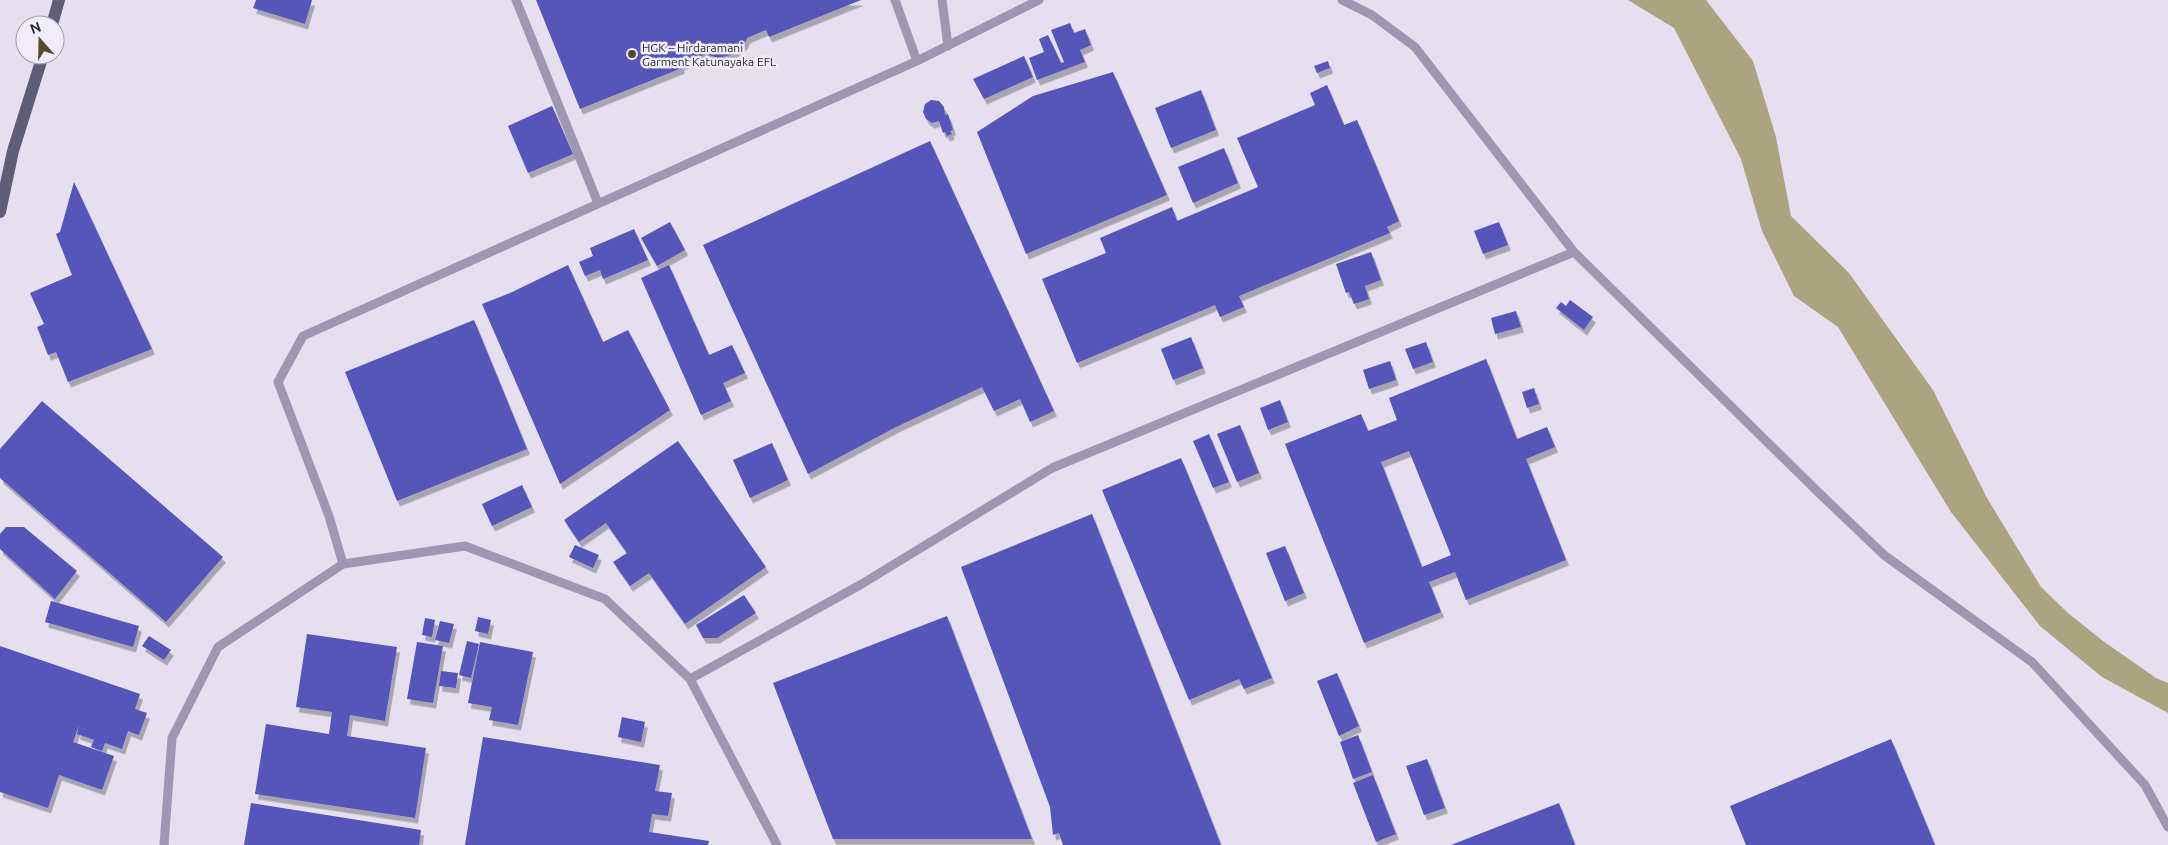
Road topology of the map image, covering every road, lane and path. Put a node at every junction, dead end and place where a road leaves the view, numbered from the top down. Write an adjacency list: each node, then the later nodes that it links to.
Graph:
1 (60, 0): 7 (main road)
2 (516, 0): 11 (lane)
3 (895, 0): 9 (lane)
4 (942, 0): 8 (lane)
5 (1039, 0): 8 (lane)
6 (1342, 0): 13 (lane)
7 (55, 15)
8 (948, 46): 9 (lane)
9 (917, 60): 11 (lane)
10 (40, 65): 12 (main road)
11 (598, 203): 14 (lane)
12 (0, 212)
13 (1574, 252): 15 (lane); 16 (lane)
14 (343, 564): 15 (lane); 17 (lane)
15 (690, 679): 18 (lane)
16 (2168, 827)
17 (164, 845)
18 (777, 845)

